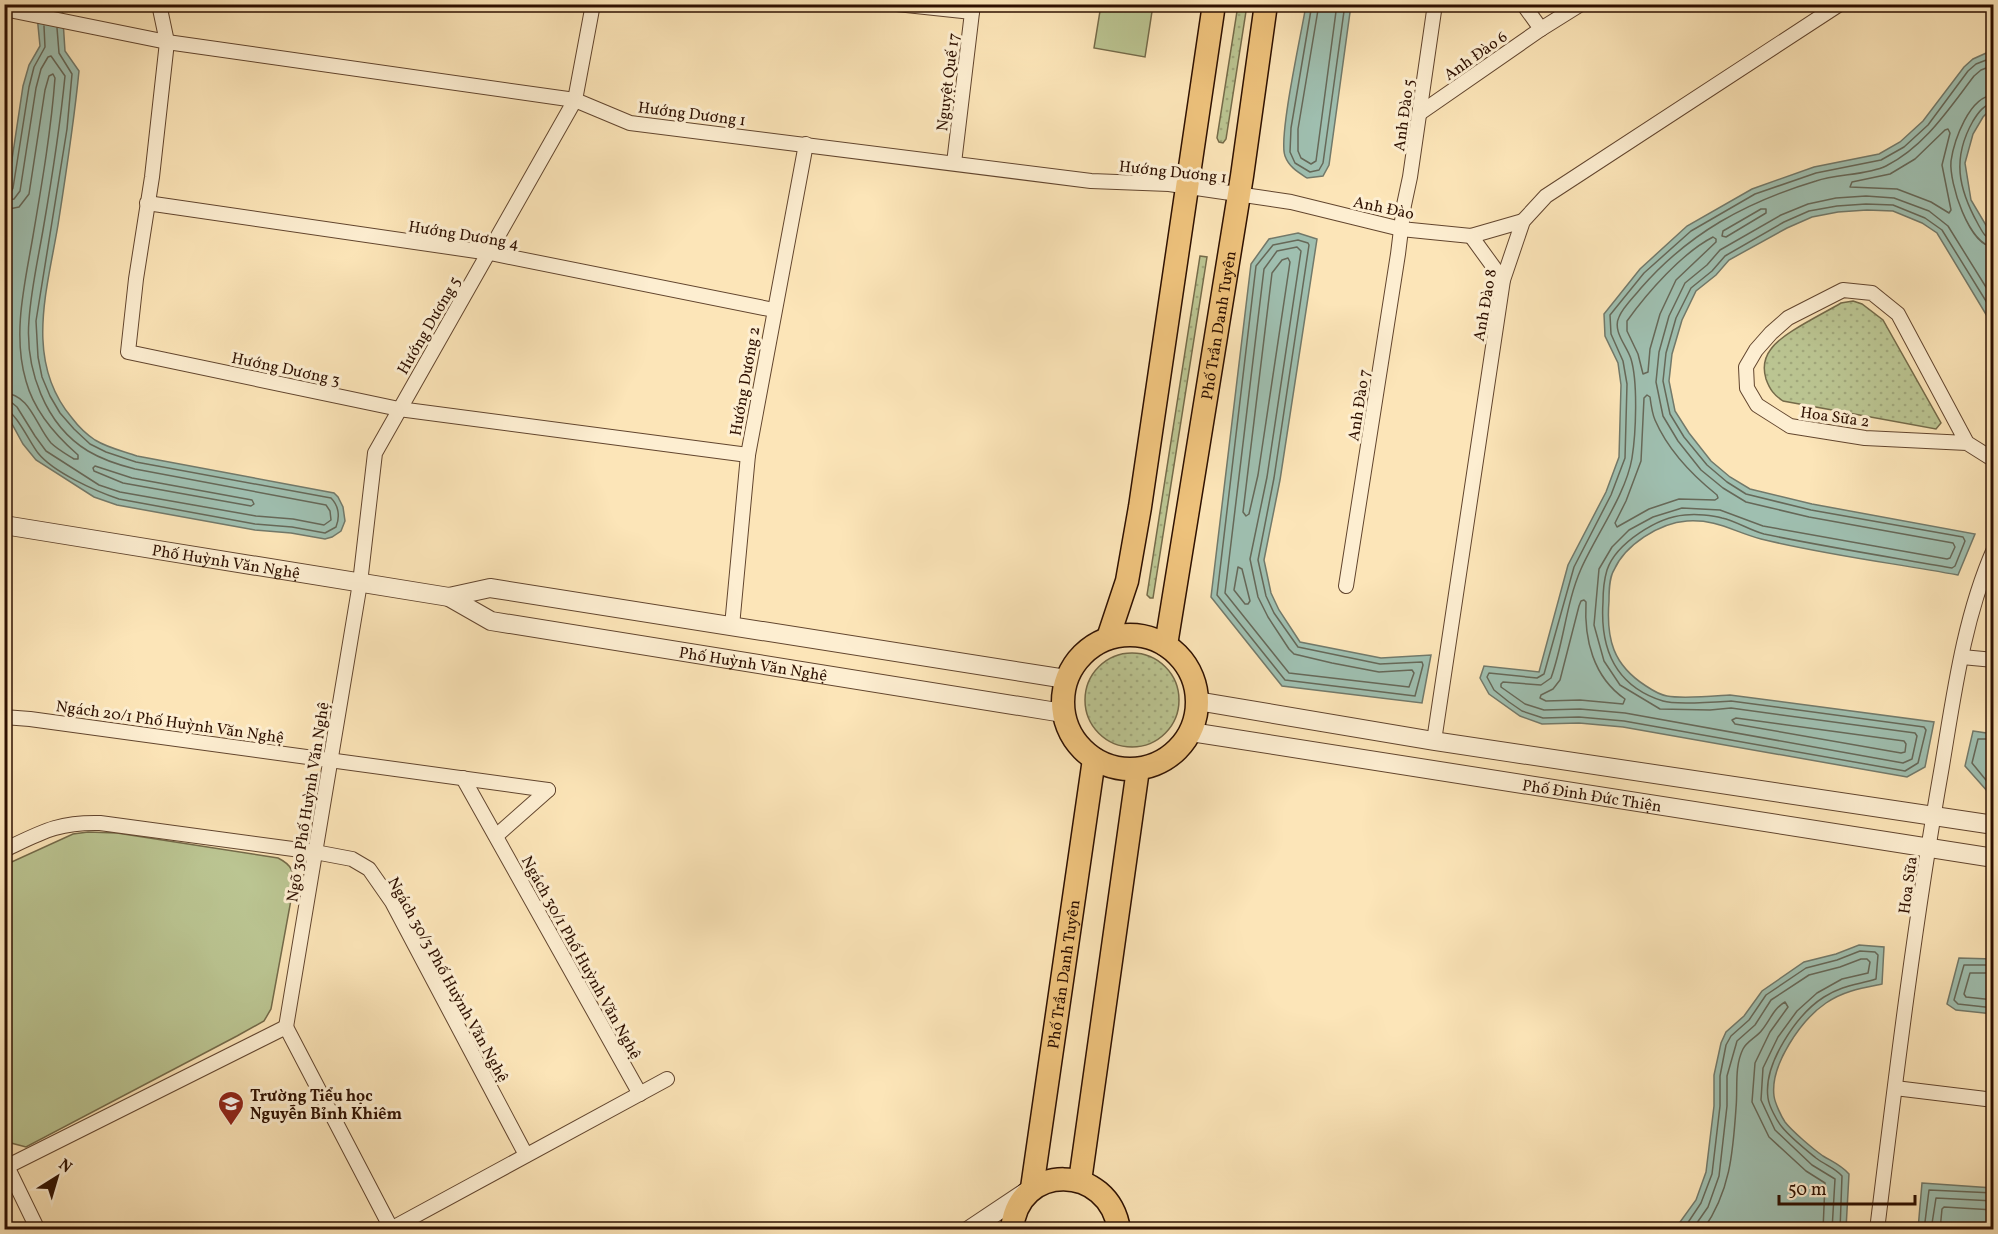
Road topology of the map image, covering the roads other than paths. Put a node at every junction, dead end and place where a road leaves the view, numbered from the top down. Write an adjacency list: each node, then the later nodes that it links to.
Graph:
1 (159, 4): 13 (street, Hướng Dương 3)
2 (593, 4): 14 (street, Hướng Dương 5)
3 (897, 4): 10 (street)
4 (1214, 4): 18 (main road)
5 (1266, 4): 19 (main road, Phố Trần Danh Tuyên)
6 (1435, 4): 15 (street, Anh Đào 5)
7 (1523, 4): 12 (street)
8 (1581, 4): 12 (street, Anh Đào 6)
9 (1840, 4): 21 (street, Anh Đào 8)
10 (973, 8): 17 (street, Nguyệt Quế 17)
11 (7, 10): 13 (street, Hướng Dương 1)
12 (1541, 29): 15 (street, Anh Đào 6)
13 (167, 42): 14 (street, Hướng Dương 1); 20 (street, Hướng Dương 3)
14 (575, 100): 16 (street, Hướng Dương 1); 24 (street, Hướng Dương 5)
15 (1419, 113): 22 (street, Anh Đào 5)
16 (806, 144): 17 (street, Hướng Dương 1); 26 (street, Hướng Dương 2)
17 (954, 163): 18 (street, Hướng Dương 1)
18 (1186, 187): 19 (street, Hướng Dương 1); 37 (main road)
19 (1239, 195): 22 (street, Anh Đào); 38 (main road, Phố Trần Danh Tuyên)
20 (147, 203): 24 (street, Hướng Dương 4); 27 (street, Hướng Dương 3)
21 (1522, 222): 23 (street, Anh Đào); 25 (street, Anh Đào 8)
22 (1401, 229): 23 (street, Anh Đào); 34 (street, Anh Đào 7)
23 (1471, 236): 25 (street)
24 (490, 253): 26 (street, Hướng Dương 4); 27 (street, Hướng Dương 5)
25 (1503, 280): 47 (street, Anh Đào 8)
26 (774, 310): 29 (street, Hướng Dương 2)
27 (399, 409): 29 (street, Hướng Dương 3); 33 (street, Hướng Dương 5)
28 (1967, 443): 28 (street, Hoa Sữa 2); 30 (street, Hoa Sữa 2)
29 (748, 455): 36 (street, Hướng Dương 2)
30 (1994, 460)
31 (4, 525): 33 (street, Phố Huỳnh Văn Nghệ)
32 (1994, 549): 39 (street, Hoa Sữa)
33 (360, 583): 35 (street, Phố Huỳnh Văn Nghệ); 48 (street, Ngõ 30 Phố Huỳnh Văn Nghệ)
34 (1346, 586)
35 (449, 597): 36 (street, Phố Huỳnh Văn Nghệ); 43 (street, Phố Huỳnh Văn Nghệ)
36 (732, 626): 41 (street, Phố Huỳnh Văn Nghệ)
37 (1108, 638): 38 (main road); 41 (main road)
38 (1166, 645): 42 (main road)
39 (1962, 657): 40 (street); 53 (street, Hoa Sữa)
40 (1994, 660)
41 (1066, 679): 43 (main road)
42 (1197, 701): 45 (street, Phố Đinh Đức Thiện); 46 (main road)
43 (1063, 712): 49 (main road)
44 (4, 717): 48 (street, Ngách 20/1 Phố Huỳnh Văn Nghệ)
45 (1367, 730): 47 (street, Phố Đinh Đức Thiện); 50 (street)
46 (1191, 732): 50 (street, Phố Đinh Đức Thiện); 51 (main road)
47 (1434, 741): 53 (street, Phố Đinh Đức Thiện)
48 (331, 759): 52 (street); 58 (street, Ngõ 30 Phố Huỳnh Văn Nghệ)
49 (1094, 759): 51 (main road); 68 (main road, Phố Trần Danh Tuyên)
50 (1363, 759): 56 (street, Phố Đinh Đức Thiện)
51 (1138, 769): 67 (main road)
52 (463, 778): 55 (street, Ngách 30/1 Phố Huỳnh Văn Nghệ); 55 (street)
53 (1934, 815): 54 (street, Phố Đinh Đức Thiện); 56 (street, Hoa Sữa)
54 (1994, 825)
55 (496, 836): 63 (street, Ngách 30/1 Phố Huỳnh Văn Nghệ)
56 (1929, 848): 59 (street, Phố Đinh Đức Thiện); 62 (street, Hoa Sữa)
57 (4, 850): 58 (street, Ngách 30/3 Phố Huỳnh Văn Nghệ)
58 (315, 852): 60 (street, Ngõ 30 Phố Huỳnh Văn Nghệ); 65 (street, Ngách 30/3 Phố Huỳnh Văn Nghệ)
59 (1994, 858)
60 (286, 1027): 66 (street); 69 (street)
61 (667, 1080): 63 (street)
62 (1895, 1088): 64 (street); 74 (street, Hoa Sữa)
63 (640, 1094): 65 (street)
64 (1994, 1100)
65 (526, 1155): 69 (street)
66 (5, 1165): 70 (street)
67 (1080, 1181): 68 (main road); 73 (main road)
68 (1032, 1188): 71 (street); 72 (main road)
69 (391, 1229)
70 (38, 1230)
71 (969, 1230)
72 (1012, 1230)
73 (1119, 1230)
74 (1877, 1230)

